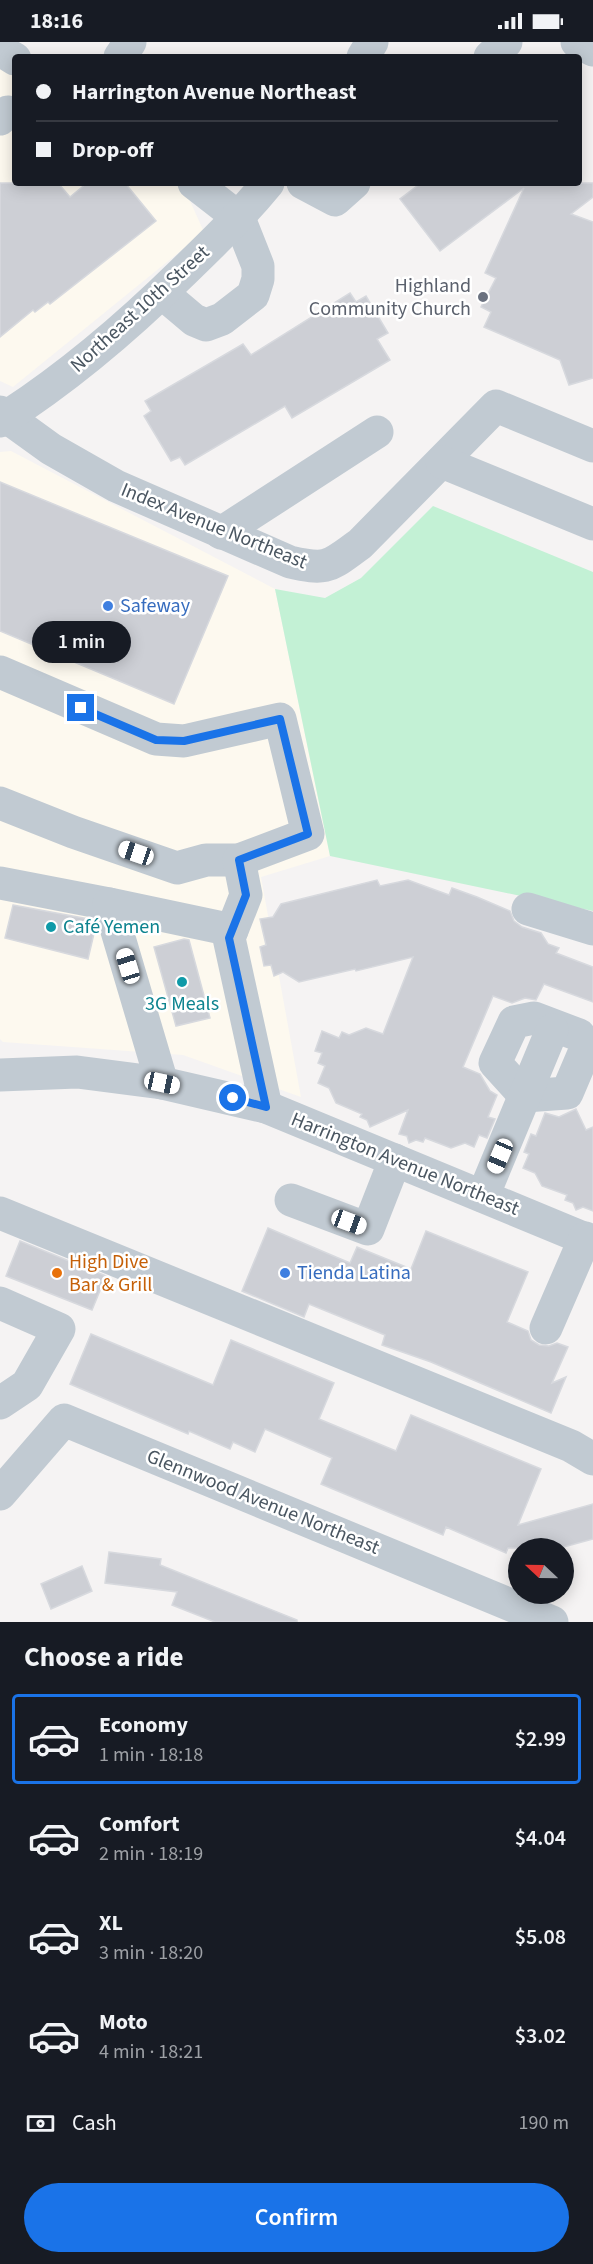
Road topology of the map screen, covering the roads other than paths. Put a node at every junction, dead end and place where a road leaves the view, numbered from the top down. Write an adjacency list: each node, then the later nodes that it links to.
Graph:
1 (506, 42): 4 (street)
2 (577, 42): 3 (street)
3 (593, 50)
4 (493, 54)
5 (198, 186): 9 (street)
6 (266, 186): 9 (street, Northeast 10th Street)
7 (309, 186): 8 (street)
8 (351, 186)
9 (239, 218): 10 (street, Northeast 10th Street); 10 (street)
10 (162, 293): 11 (street, Northeast 10th Street)
11 (2, 417): 16 (street, Index Avenue Northeast)
12 (377, 432): 16 (street)
13 (593, 446): 14 (street, Index Avenue Northeast)
14 (442, 462): 15 (street); 16 (street, Index Avenue Northeast)
15 (593, 524)
16 (221, 533)
17 (0, 672): 19 (street)
18 (0, 804): 19 (street)
19 (239, 860): 24 (street)
20 (0, 883): 21 (street)
21 (109, 904): 24 (street); 27 (street)
22 (528, 909): 23 (street)
23 (593, 929)
24 (232, 930): 28 (street)
25 (552, 1030): 30 (street)
26 (0, 1075): 27 (street, Harrington Avenue Northeast)
27 (162, 1083): 28 (street, Harrington Avenue Northeast)
28 (266, 1107): 29 (street, Harrington Avenue Northeast)
29 (395, 1160): 30 (street, Harrington Avenue Northeast); 31 (street)
30 (483, 1197): 33 (street, Harrington Avenue Northeast)
31 (291, 1200)
32 (0, 1213): 37 (street)
33 (589, 1240): 35 (street)
34 (0, 1303): 36 (street)
35 (546, 1328)
36 (0, 1404)
37 (593, 1460)
38 (0, 1494): 39 (street, Glennwood Avenue Northeast)
39 (552, 1622)

